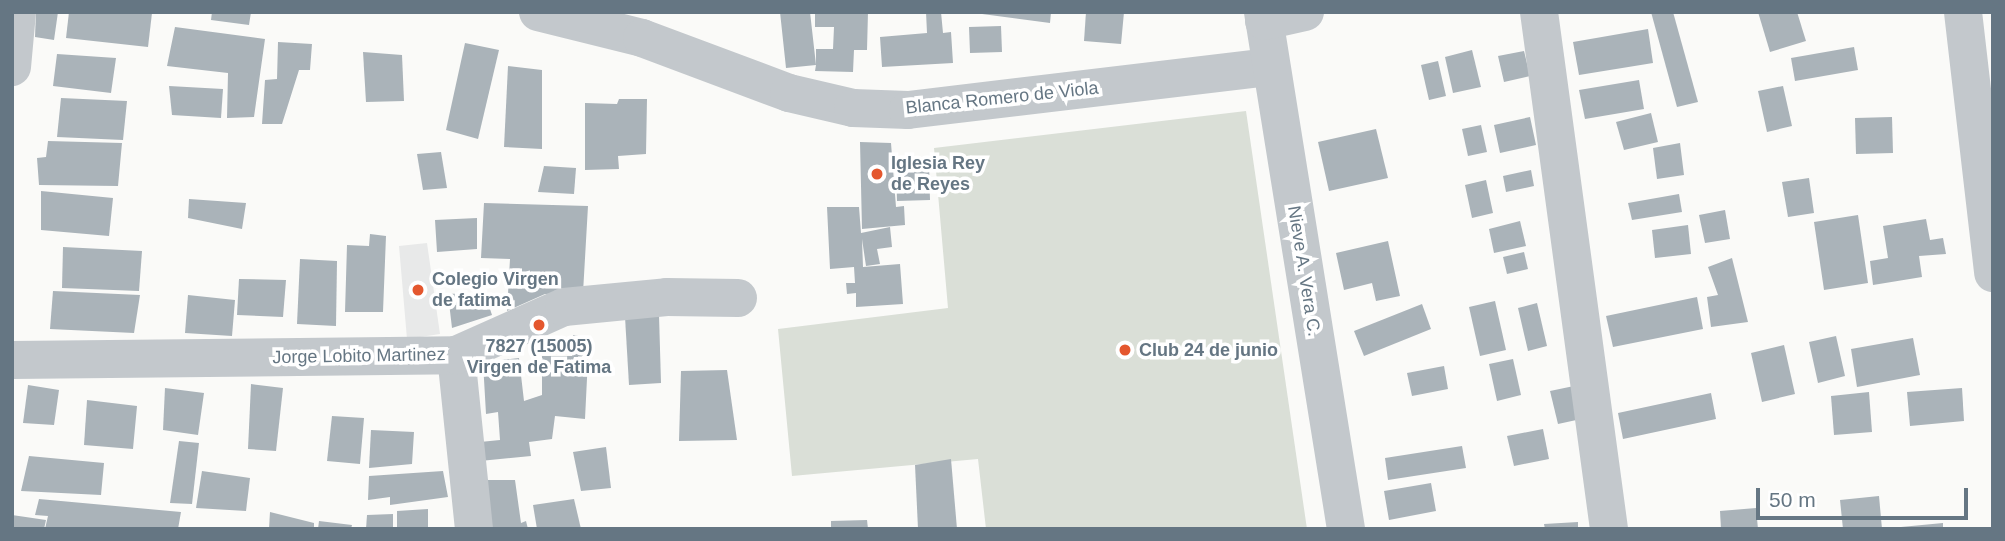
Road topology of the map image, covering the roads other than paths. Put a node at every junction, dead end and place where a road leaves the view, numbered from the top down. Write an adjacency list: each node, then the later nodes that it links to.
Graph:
1 (17, 12): 8 (street)
2 (538, 12): 7 (street, Blanca Romero de Viola)
3 (1305, 12): 6 (street)
4 (1539, 12): 17 (street)
5 (1963, 12): 11 (street)
6 (1263, 17): 10 (street, Nieve A. Vera C.)
7 (642, 25): 10 (street, Blanca Romero de Viola)
8 (13, 61): 9 (street)
9 (12, 67)
10 (1270, 67): 16 (street, Nieve A. Vera C.)
11 (1993, 273)
12 (738, 298): 13 (street, Jorge Lobito Martinez)
13 (456, 355): 14 (street, Jorge Lobito Martinez); 15 (street)
14 (12, 360)
15 (474, 529)
16 (1346, 529)
17 (1609, 529)

